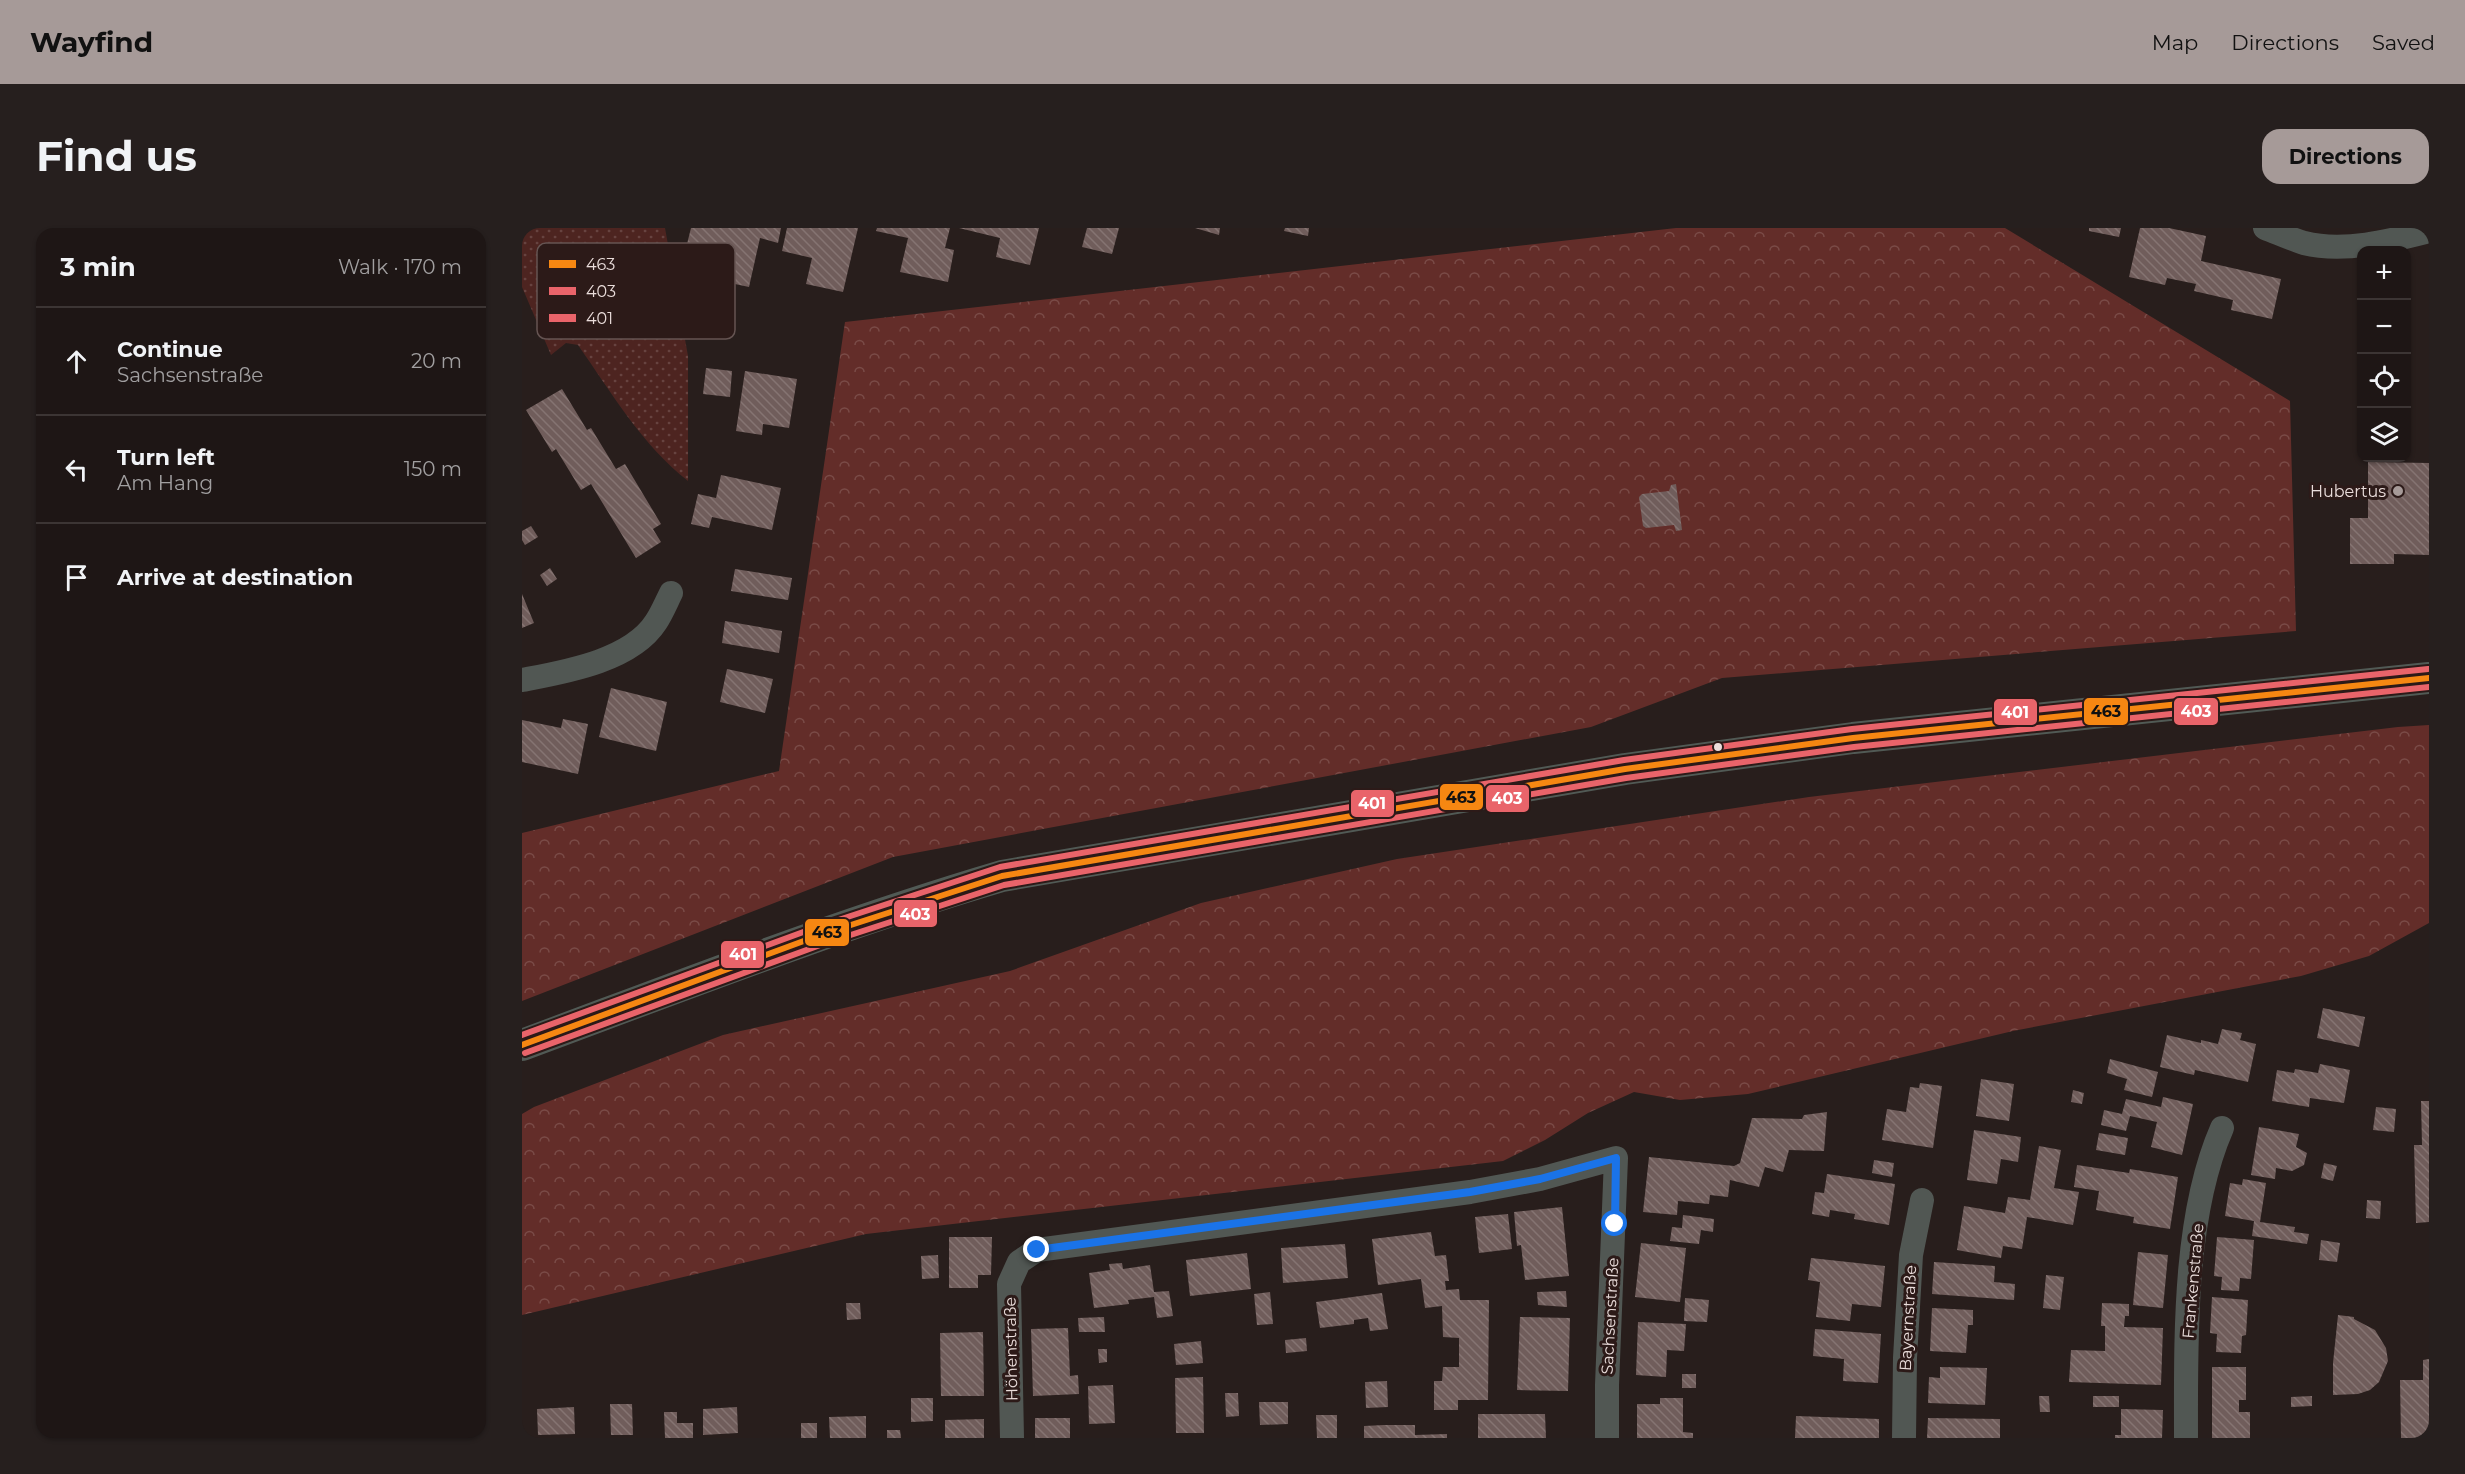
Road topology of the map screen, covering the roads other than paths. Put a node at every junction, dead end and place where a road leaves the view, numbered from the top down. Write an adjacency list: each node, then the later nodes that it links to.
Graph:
1 (2265, 228): 2 (street)
2 (2429, 231)
3 (671, 593): 5 (street)
4 (2429, 678): 6 (main road)
5 (522, 680)
6 (522, 1045)
7 (2222, 1128): 13 (street, Frankenstraße)
8 (1616, 1158): 10 (street, Höhenstraße); 11 (street, Sachsenstraße)
9 (1922, 1200): 12 (street, Bayernstraße)
10 (1012, 1438)
11 (1607, 1438)
12 (1904, 1438)
13 (2187, 1438)

